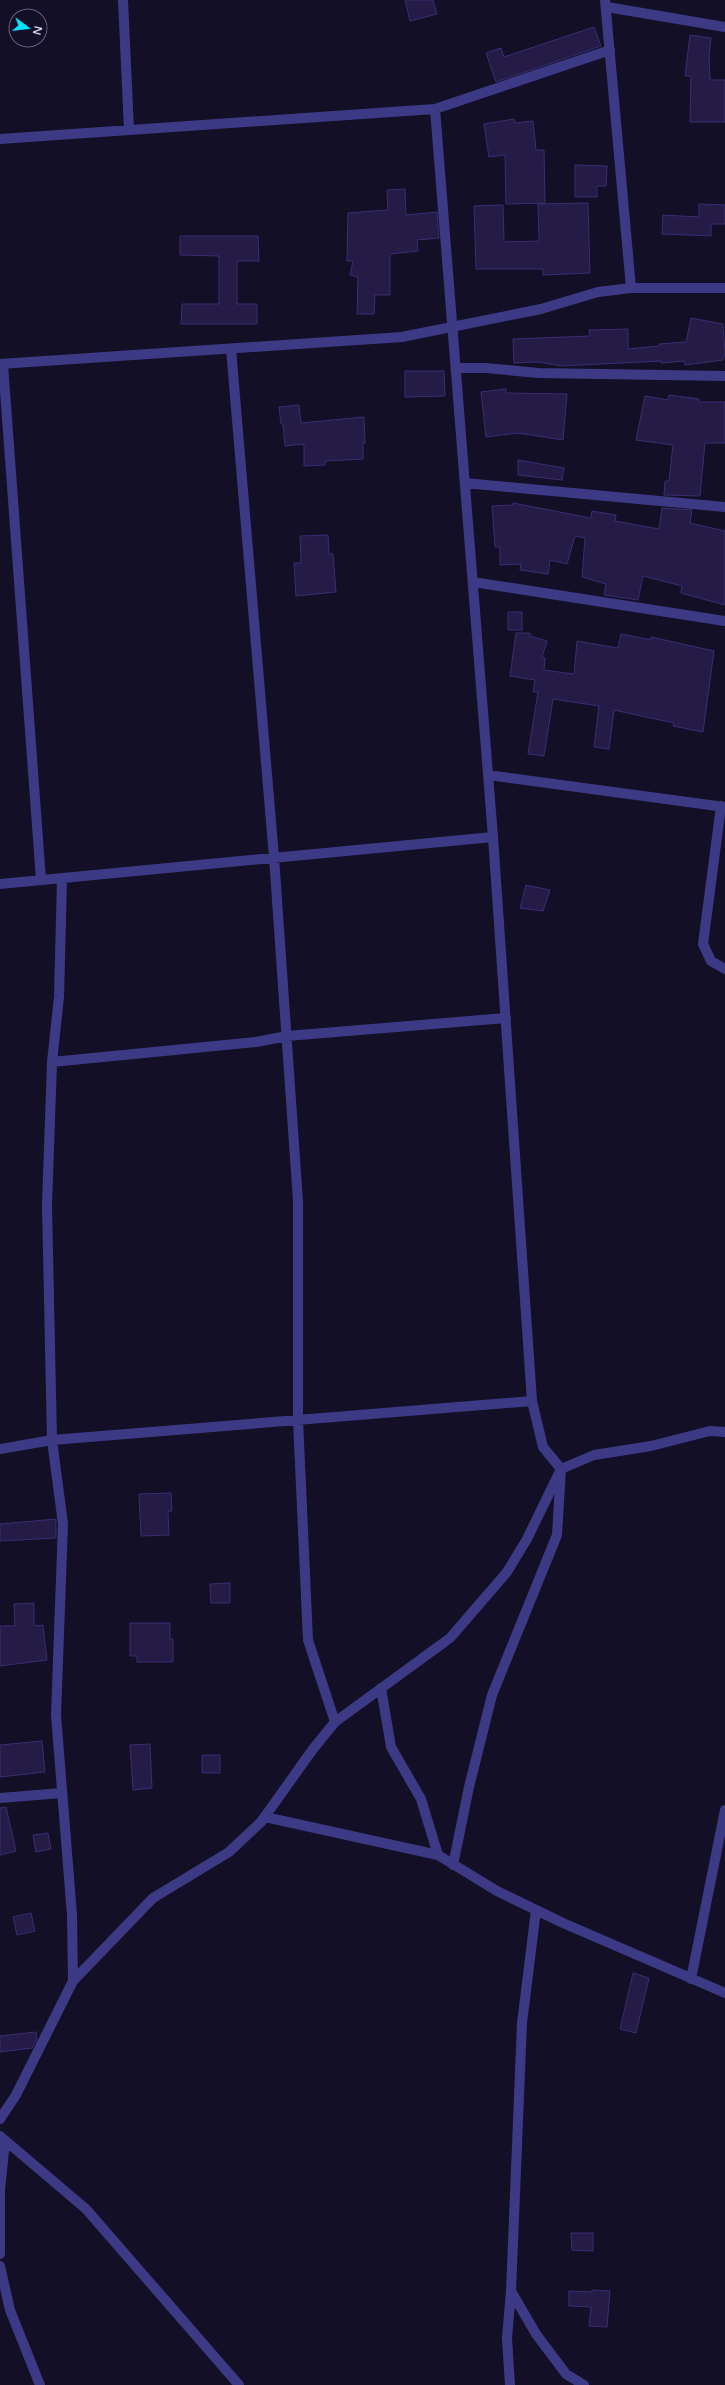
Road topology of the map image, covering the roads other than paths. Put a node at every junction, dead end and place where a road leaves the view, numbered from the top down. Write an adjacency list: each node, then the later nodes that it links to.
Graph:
1 (123, 0): 6 (street)
2 (606, 4): 3 (street); 4 (street)
3 (725, 27)
4 (610, 50): 5 (street); 8 (street)
5 (435, 109): 6 (street); 10 (street)
6 (129, 130): 7 (street)
7 (0, 139)
8 (631, 288): 9 (street); 10 (street)
9 (725, 288)
10 (453, 327): 11 (street); 13 (street)
11 (231, 349): 12 (street); 22 (street)
12 (2, 364): 24 (street)
13 (456, 368): 14 (street); 15 (street)
14 (725, 376)
15 (465, 483): 16 (street); 17 (street)
16 (725, 507)
17 (473, 582): 18 (street); 19 (street)
18 (725, 621)
19 (488, 775): 20 (street); 21 (street)
20 (723, 807): 26 (street)
21 (493, 837): 22 (street); 27 (street)
22 (274, 857): 23 (street); 28 (street)
23 (62, 879): 24 (street); 29 (street)
24 (41, 880): 25 (street)
25 (0, 884)
26 (725, 969)
27 (506, 1018): 28 (street); 30 (street)
28 (287, 1036): 29 (street); 31 (street)
29 (52, 1062): 33 (street)
30 (532, 1401): 31 (street); 35 (street)
31 (298, 1420): 33 (street); 37 (street)
32 (725, 1432): 35 (street)
33 (52, 1440): 34 (street); 38 (street)
34 (0, 1449)
35 (561, 1469): 36 (street); 43 (street)
36 (381, 1688): 37 (street); 42 (street)
37 (335, 1722): 41 (street)
38 (62, 1793): 39 (street); 46 (street)
39 (0, 1798)
40 (725, 1810): 45 (street)
41 (265, 1817): 42 (street); 46 (street)
42 (438, 1855): 43 (street)
43 (453, 1865): 44 (street)
44 (536, 1910): 45 (street); 52 (street)
45 (691, 1979): 47 (street)
46 (73, 1981): 48 (street)
47 (725, 1993)
48 (0, 2119)
49 (3, 2138): 50 (street); 54 (street)
50 (0, 2254)
51 (0, 2266): 53 (street)
52 (511, 2291): 55 (street); 56 (street)
53 (40, 2385)
54 (239, 2385)
55 (510, 2385)
56 (584, 2385)

